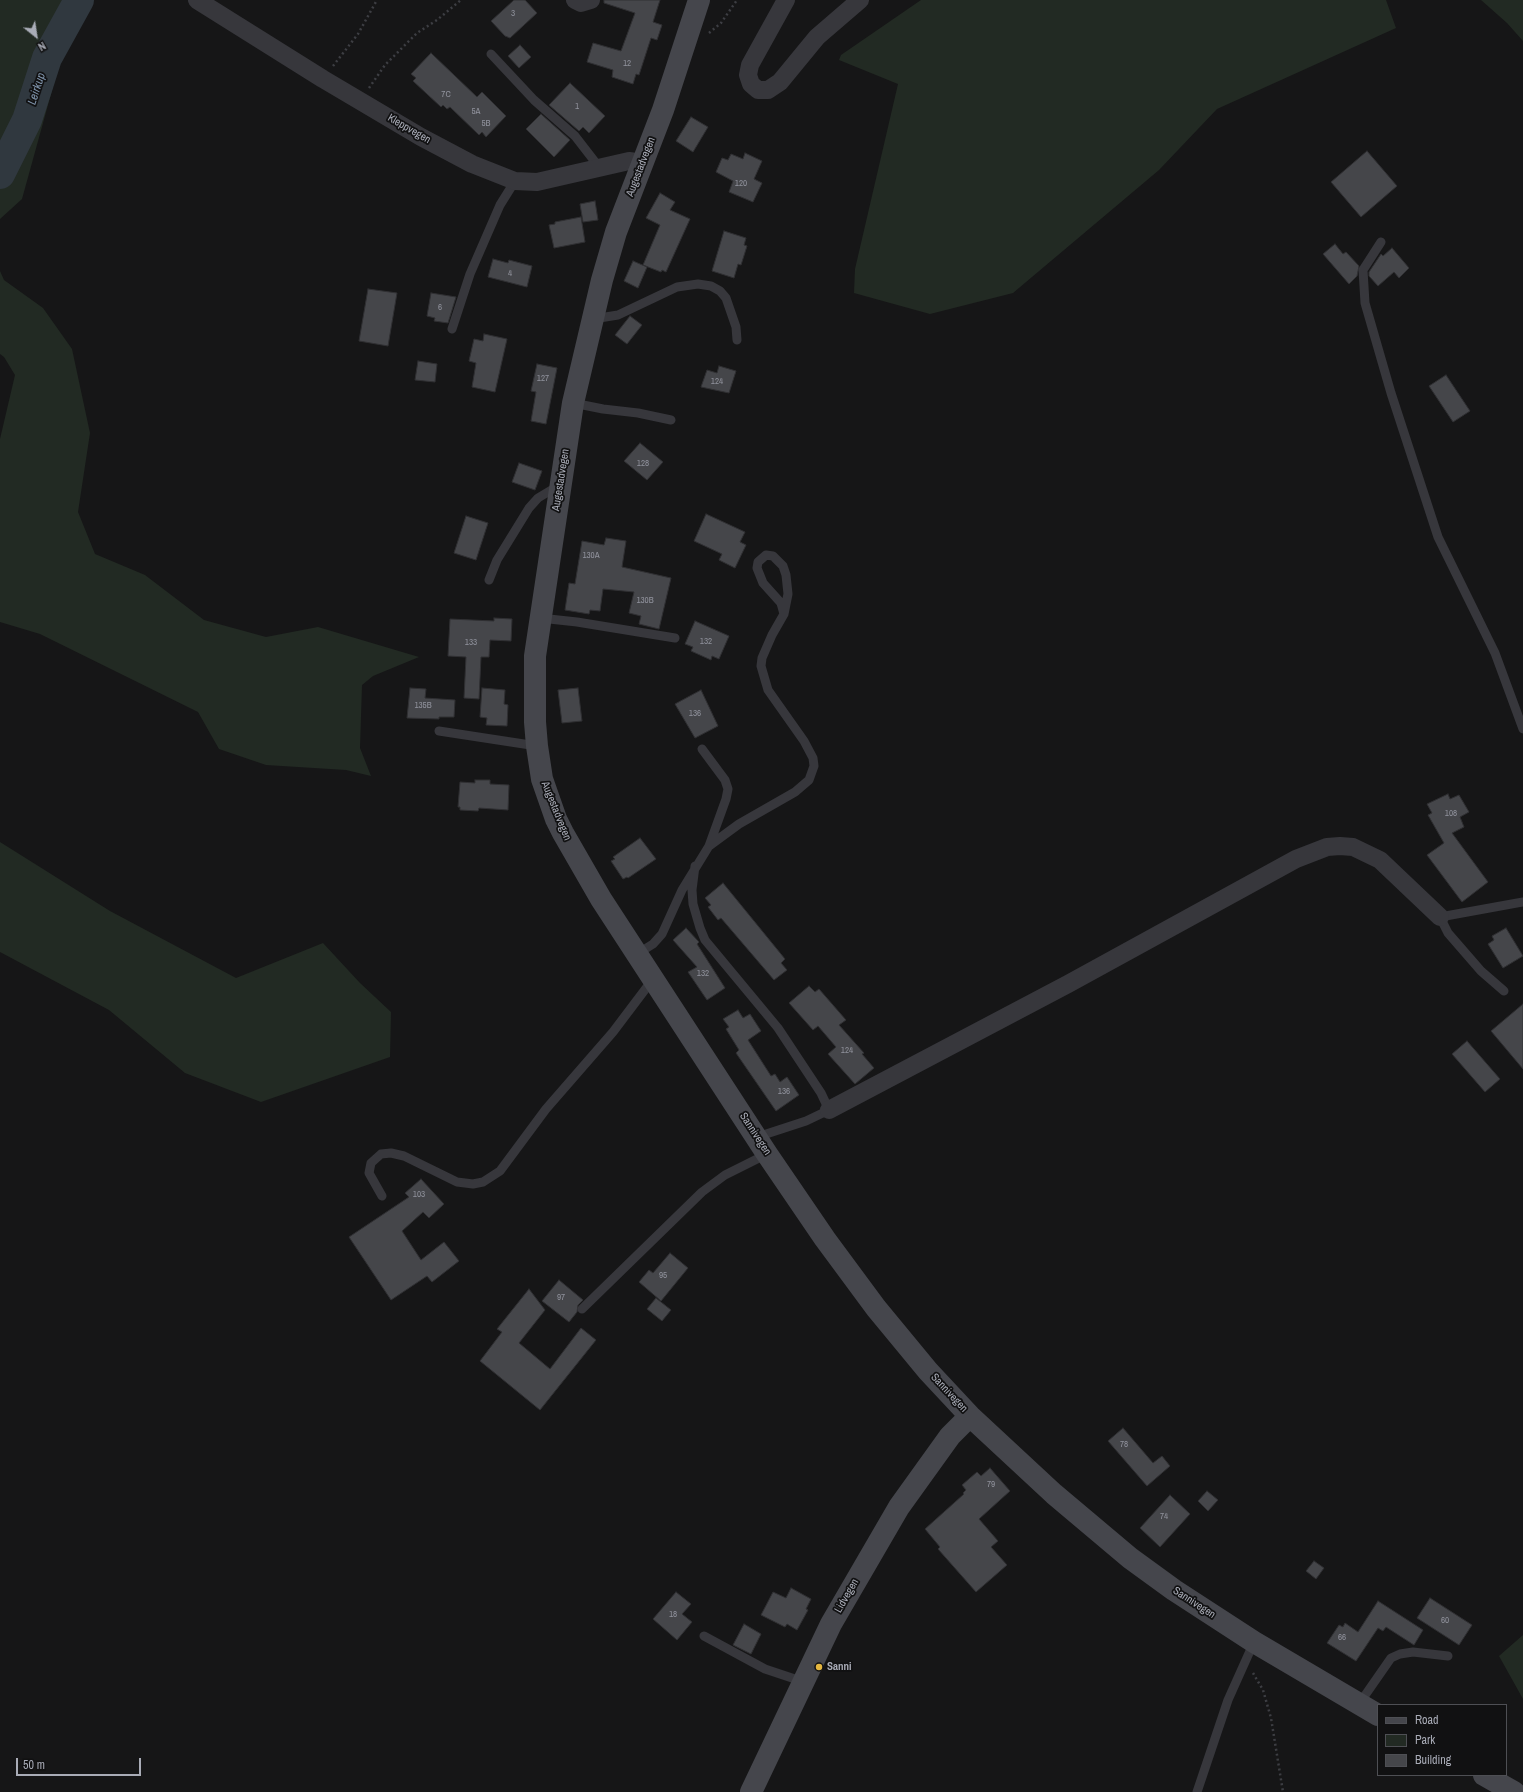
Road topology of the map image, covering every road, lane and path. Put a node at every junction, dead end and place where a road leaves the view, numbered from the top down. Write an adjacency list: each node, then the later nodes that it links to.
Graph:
1 (377, 0): 12 (path)
2 (461, 0): 13 (path)
3 (575, 0): 4 (street)
4 (591, 0)
5 (699, 0): 10 (main road, Augestadvegen)
6 (737, 0): 10 (path)
7 (786, 0): 8 (street)
8 (860, 0)
9 (206, 2): 12 (street, Kleppvegen)
10 (684, 49): 14 (main road, Augestadvegen)
11 (491, 54): 15 (lane)
12 (322, 79): 13 (street, Kleppvegen)
13 (361, 100): 16 (street, Kleppvegen)
14 (643, 163): 15 (street, Kleppvegen); 18 (main road, Augestadvegen)
15 (599, 167): 16 (street, Kleppvegen)
16 (515, 181): 19 (lane)
17 (1380, 242): 28 (lane)
18 (592, 319): 20 (lane); 21 (main road, Augestadvegen)
19 (452, 329)
20 (737, 340)
21 (573, 403): 22 (lane); 23 (main road, Augestadvegen)
22 (671, 420)
23 (560, 486): 24 (lane); 26 (main road, Augestadvegen)
24 (489, 580)
25 (784, 614): 25 (lane); 32 (lane)
26 (540, 618): 27 (lane); 30 (main road, Augestadvegen)
27 (675, 638)
28 (1523, 729)
29 (439, 731): 30 (lane)
30 (537, 746): 36 (main road, Augestadvegen)
31 (702, 749): 32 (lane)
32 (709, 846): 33 (lane)
33 (695, 866): 36 (lane); 39 (lane)
34 (1523, 902): 35 (lane)
35 (1440, 917): 38 (lane); 39 (street)
36 (637, 954): 37 (main road, Sannivegen)
37 (653, 979): 40 (main road, Sannivegen); 41 (lane)
38 (1504, 991)
39 (829, 1110): 40 (lane)
40 (762, 1145): 42 (lane); 43 (main road, Sannivegen)
41 (382, 1196)
42 (582, 1309)
43 (970, 1416): 45 (main road, Sannivegen); 48 (main road, Lidvegen)
44 (704, 1636): 48 (lane)
45 (1254, 1642): 47 (lane); 49 (main road, Sannivegen)
46 (1448, 1656): 49 (lane)
47 (1244, 1664): 53 (lane); 54 (path)
48 (804, 1682): 52 (main road, Lidvegen)
49 (1359, 1704): 50 (main road, Sannivegen)
50 (1377, 1714)
51 (1486, 1776): 55 (main road)
52 (750, 1792)
53 (1198, 1792)
54 (1283, 1792)
55 (1514, 1792)

